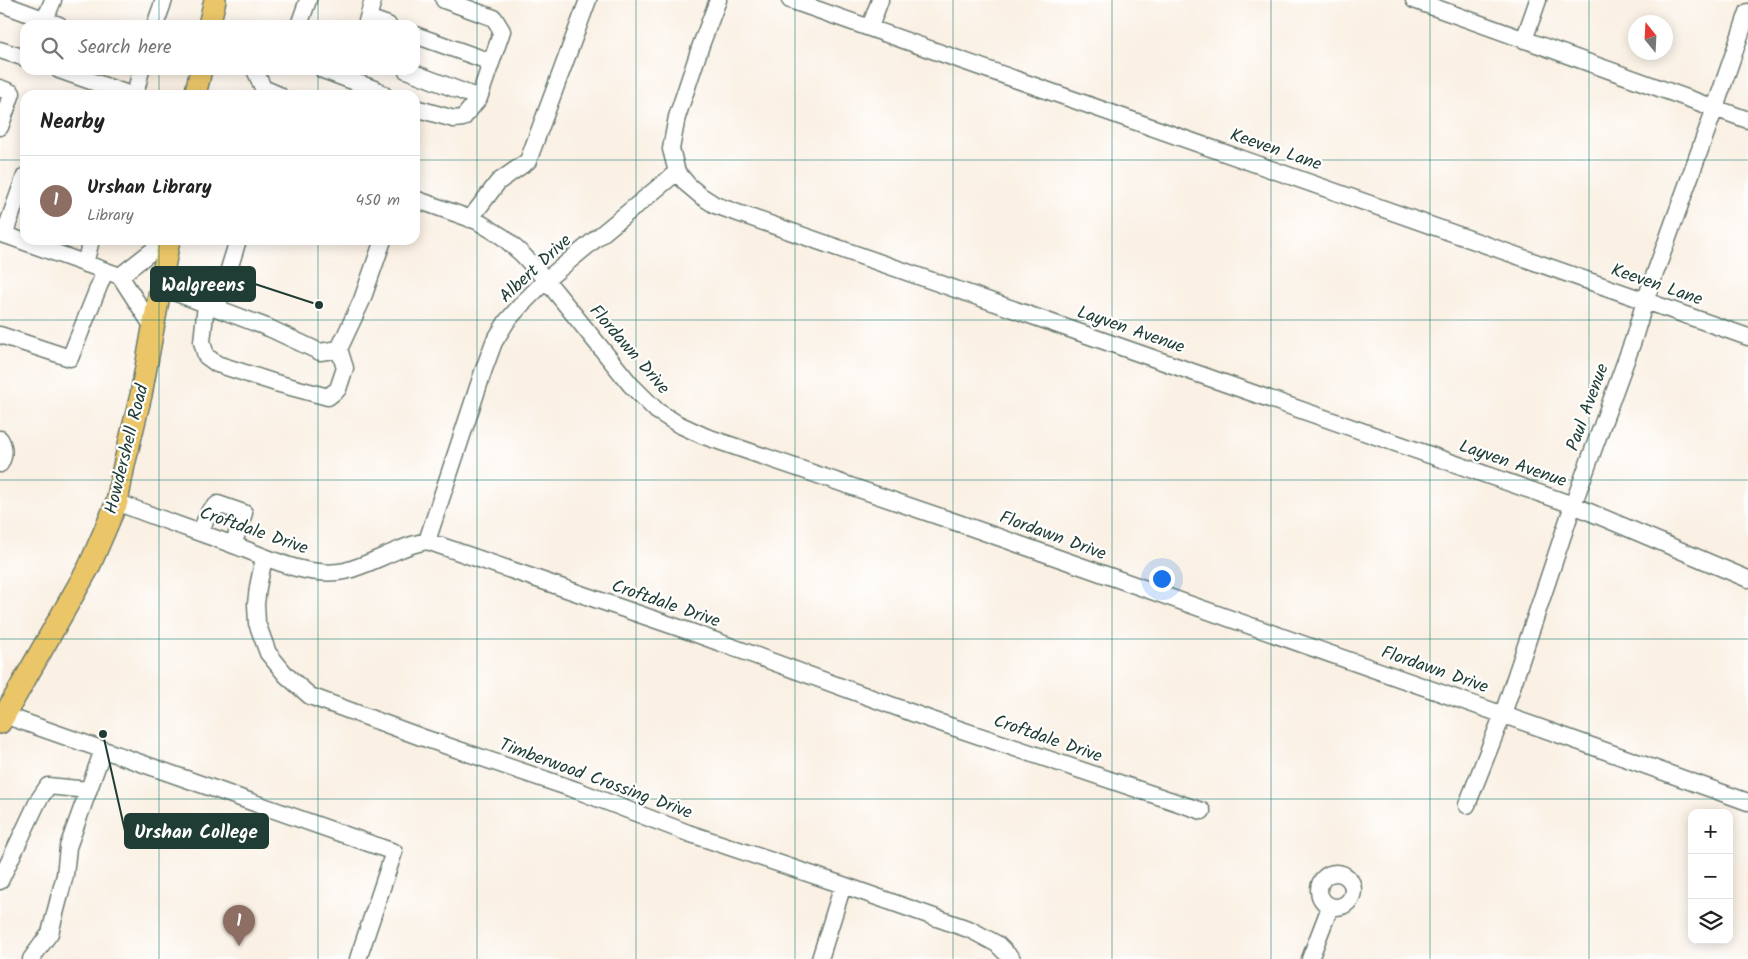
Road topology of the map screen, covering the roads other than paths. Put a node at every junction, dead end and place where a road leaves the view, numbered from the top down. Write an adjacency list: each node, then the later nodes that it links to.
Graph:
1 (53, 0): 16 (street)
2 (164, 0): 17 (street)
3 (214, 0): 18 (main road)
4 (308, 0): 19 (street)
5 (373, 0): 20 (street)
6 (444, 0): 26 (street)
7 (588, 0): 47 (street)
8 (718, 0): 44 (street)
9 (790, 0): 21 (street, Keeven Lane)
10 (880, 0): 21 (street)
11 (1414, 0): 23 (street)
12 (1538, 0): 23 (street)
13 (0, 3): 15 (street)
14 (1748, 12): 40 (street, Paul Avenue)
15 (42, 20)
16 (50, 20)
17 (157, 20)
18 (210, 20)
19 (302, 20)
20 (367, 20)
21 (870, 27): 60 (street, Keeven Lane)
22 (420, 37): 26 (street)
23 (1524, 40): 40 (street)
24 (0, 50): 25 (street)
25 (20, 56)
26 (491, 62): 39 (street)
27 (73, 75): 33 (street)
28 (141, 75): 34 (street)
29 (200, 75): 35 (main road)
30 (257, 75): 36 (street)
31 (352, 75): 37 (street)
32 (419, 75): 39 (street)
33 (116, 90)
34 (136, 90)
35 (197, 90)
36 (268, 90)
37 (377, 90)
38 (12, 93): 43 (street)
39 (479, 98): 41 (street)
40 (1716, 108): 42 (street); 60 (street, Paul Avenue)
41 (420, 109)
42 (1748, 120)
43 (0, 127)
44 (677, 172): 58 (street, Albert Drive); 69 (street, Layven Avenue)
45 (20, 189): 48 (street)
46 (420, 201): 47 (street, Flordawn Drive)
47 (470, 218): 58 (street, Flordawn Drive)
48 (2, 234): 49 (street)
49 (20, 238)
50 (46, 245): 56 (street)
51 (90, 245): 56 (street)
52 (160, 245): 57 (street)
53 (167, 245): 59 (main road, Howdershell Road)
54 (236, 245): 61 (street)
55 (381, 245): 65 (street)
56 (85, 264): 57 (street)
57 (113, 274): 62 (street); 63 (street)
58 (546, 280): 71 (street, Albert Drive); 75 (street, Flordawn Drive)
59 (161, 287): 61 (street); 62 (main road, Howdershell Road)
60 (1645, 301): 64 (street, Keeven Lane); 69 (street, Paul Avenue)
61 (211, 306): 65 (street); 65 (street)
62 (153, 327): 68 (main road, Howdershell Road)
63 (0, 335)
64 (1748, 337)
65 (339, 350)
66 (0, 439): 67 (street)
67 (0, 464)
68 (117, 502): 70 (street, Croftdale Drive); 76 (main road, Howdershell Road)
69 (1573, 505): 74 (street, Layven Avenue); 75 (street, Paul Avenue)
70 (200, 533): 72 (street, Croftdale Drive); 72 (street)
71 (427, 540): 73 (street, Croftdale Drive); 81 (street, Croftdale Drive)
72 (233, 545): 73 (street, Croftdale Drive)
73 (264, 558): 83 (street, Timberwood Crossing Drive)
74 (1748, 578)
75 (1503, 714): 79 (street, Flordawn Drive); 80 (street, Paul Avenue)
76 (2, 719): 77 (street)
77 (103, 750): 78 (street); 86 (street)
78 (88, 790): 82 (street); 85 (street)
79 (1748, 802)
80 (1467, 805)
81 (1202, 812)
82 (0, 881)
83 (843, 885): 87 (street); 88 (street, Timberwood Crossing Drive)
84 (1330, 906): 89 (street)
85 (31, 959)
86 (358, 959)
87 (820, 959)
88 (1012, 959)
89 (1310, 959)

